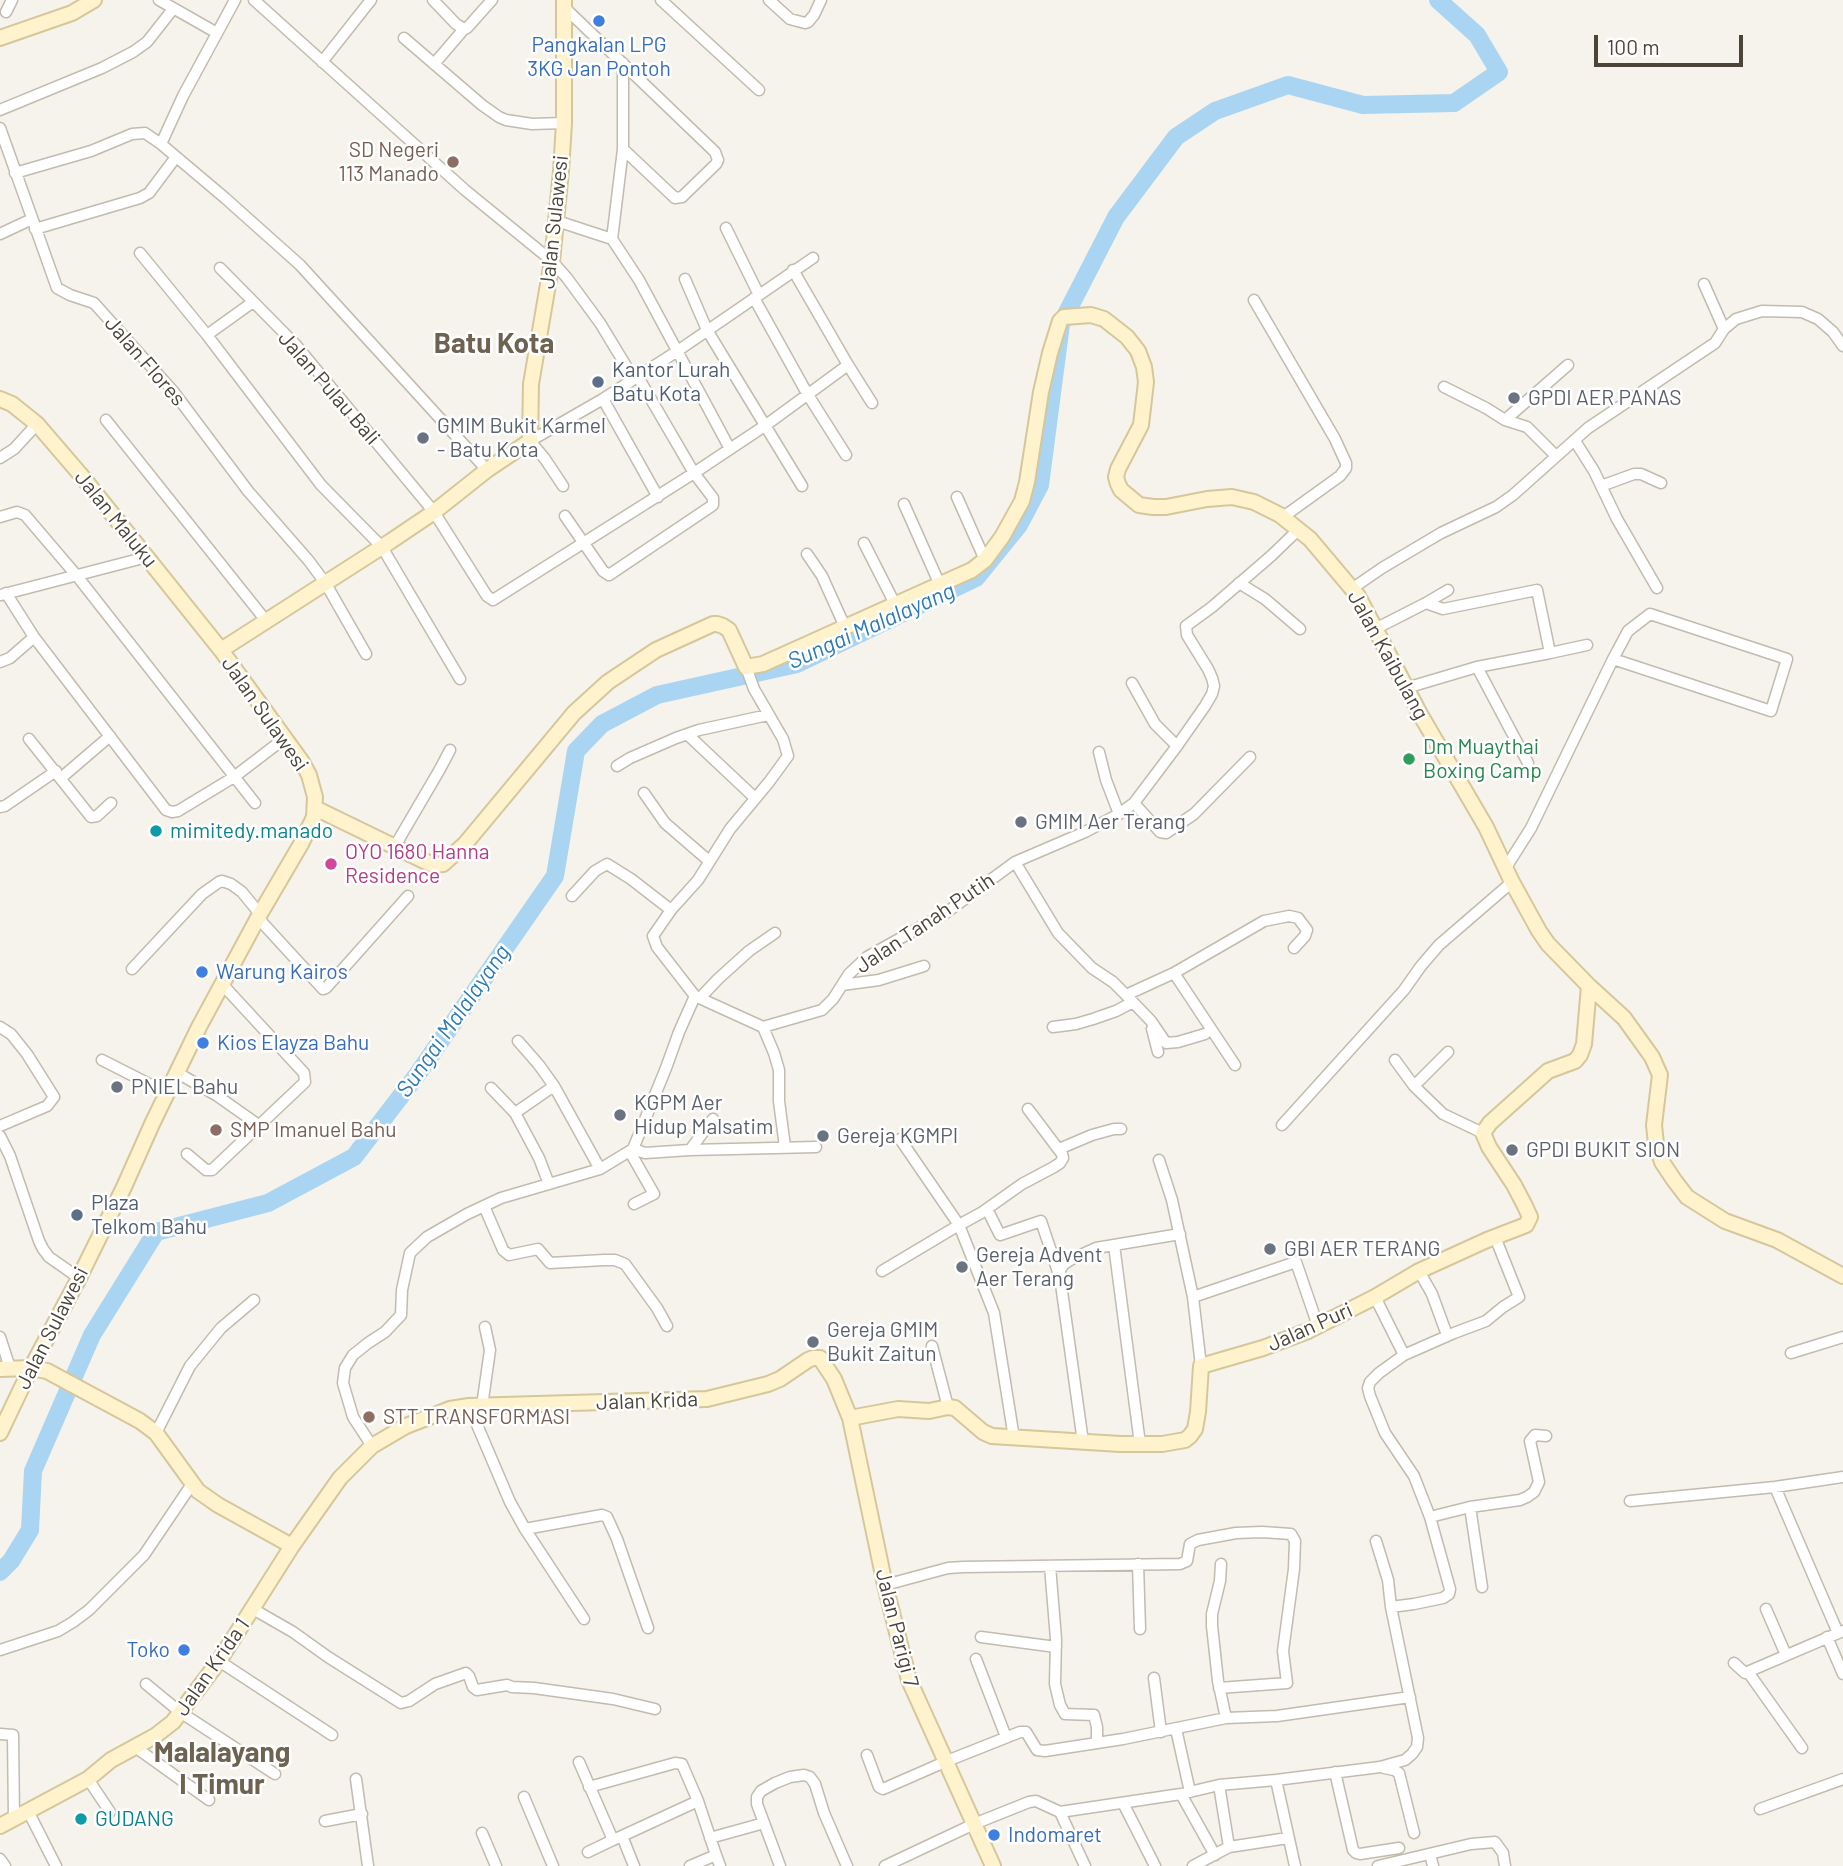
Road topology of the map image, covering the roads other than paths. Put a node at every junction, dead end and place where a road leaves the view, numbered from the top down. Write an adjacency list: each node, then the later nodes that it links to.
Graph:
1 (12, 0): 14 (street)
2 (94, 0): 17 (street)
3 (159, 0): 13 (street)
4 (235, 0): 16 (street)
5 (254, 0): 19 (street)
6 (371, 0): 19 (street)
7 (433, 0): 15 (street)
8 (492, 0): 15 (street)
9 (661, 0): 22 (street)
10 (768, 0): 11 (street)
11 (821, 0)
12 (564, 4): 20 (street); 24 (street, Jalan Sulawesi)
13 (173, 9): 16 (street); 23 (street)
14 (6, 12)
15 (464, 29): 21 (street)
16 (217, 33): 26 (street)
17 (0, 38)
18 (404, 38): 21 (street)
19 (322, 62): 37 (street)
20 (623, 63): 27 (street); 27 (street)
21 (434, 64): 24 (street)
22 (759, 90)
23 (0, 110)
24 (564, 123): 30 (street, Jalan Sulawesi)
25 (0, 128): 29 (street, Jalan Flores)
26 (161, 144): 28 (street); 29 (street)
27 (623, 149): 34 (street)
28 (176, 157): 31 (street); 68 (street)
29 (15, 173): 31 (street, Jalan Flores)
30 (557, 221): 34 (street); 37 (street, Jalan Sulawesi)
31 (33, 224): 33 (street); 90 (street, Jalan Flores)
32 (726, 228): 42 (street)
33 (0, 234)
34 (612, 239): 49 (street)
35 (140, 253): 47 (street)
36 (813, 258): 39 (street)
37 (552, 261): 52 (street); 62 (street, Jalan Sulawesi)
38 (220, 268): 44 (street, Jalan Pulau Bali)
39 (793, 270): 42 (street); 50 (street)
40 (685, 279): 46 (street)
41 (1704, 285): 45 (street)
42 (756, 297): 46 (street); 54 (street)
43 (1254, 300): 80 (street)
44 (253, 302): 47 (street); 77 (street, Jalan Pulau Bali)
45 (1724, 329): 48 (street); 63 (street)
46 (707, 330): 49 (street); 61 (street)
47 (208, 335): 84 (street)
48 (1843, 346)
49 (676, 352): 52 (street); 64 (street)
50 (848, 365): 54 (street); 57 (street)
51 (1568, 365): 59 (street)
52 (636, 378): 56 (street); 69 (street)
53 (1444, 387): 59 (street)
54 (808, 395): 61 (street); 65 (street)
55 (0, 399): 60 (street, Jalan Maluku)
56 (603, 399): 62 (street); 74 (street)
57 (872, 403)
58 (106, 420): 98 (street)
59 (1505, 420): 66 (street)
60 (37, 424): 67 (street); 86 (street, Jalan Maluku)
61 (766, 425): 64 (street); 72 (street)
62 (530, 441): 68 (street, Jalan Sulawesi); 71 (street)
63 (1575, 441): 66 (street); 73 (street)
64 (730, 449): 69 (street)
65 (846, 455)
66 (1556, 456): 92 (street)
67 (0, 458)
68 (486, 470): 77 (street, Jalan Sulawesi)
69 (694, 473): 74 (street); 83 (street)
70 (1661, 483): 73 (street)
71 (563, 486)
72 (802, 486)
73 (1601, 486): 93 (street)
74 (658, 497): 83 (street)
75 (957, 498): 87 (street)
76 (904, 504): 91 (street)
77 (434, 512): 83 (street, Jalan Pulau Bali); 84 (street, Jalan Sulawesi)
78 (565, 516): 83 (street)
79 (0, 517): 88 (street)
80 (1283, 517): 81 (street, Jalan Kaibulang); 87 (street, Jalan Kaibulang)
81 (1298, 530): 89 (street); 92 (street, Jalan Kaibulang)
82 (864, 543): 97 (street)
83 (583, 544)
84 (382, 547): 90 (street, Jalan Sulawesi); 111 (street)
85 (807, 554): 99 (street)
86 (147, 557): 88 (street); 104 (street, Jalan Maluku)
87 (985, 560): 91 (street)
88 (77, 576): 95 (street); 126 (street)
89 (1239, 583): 100 (street); 119 (street, Jalan Tanah Putih)
90 (326, 584): 98 (street, Jalan Sulawesi); 106 (street, Jalan Flores)
91 (940, 585): 97 (street)
92 (1353, 588): 101 (street, Jalan Kaibulang)
93 (1657, 588)
94 (1448, 590): 96 (street)
95 (3, 594): 102 (street)
96 (1426, 603): 101 (street); 105 (street)
97 (895, 604): 99 (street)
98 (267, 622): 104 (street, Jalan Sulawesi)
99 (845, 627): 110 (street)
100 (1300, 629)
101 (1374, 629): 113 (street, Jalan Kaibulang)
102 (34, 637): 108 (street); 116 (street)
103 (1587, 645): 105 (street)
104 (221, 650): 117 (street, Jalan Sulawesi)
105 (1550, 653): 109 (street)
106 (366, 654)
107 (1613, 659): 107 (street); 138 (street)
108 (0, 662)
109 (1477, 667): 113 (street); 123 (street)
110 (747, 669): 114 (street); 135 (street)
111 (460, 679)
112 (1132, 682): 119 (street)
113 (1406, 688): 138 (street, Jalan Kaibulang)
114 (768, 715): 115 (street); 128 (street)
115 (687, 734): 124 (street); 128 (street)
116 (110, 736): 125 (street); 126 (street)
117 (285, 738): 126 (street); 133 (street, Jalan Sulawesi)
118 (29, 739): 125 (street)
119 (1177, 746): 131 (street, Jalan Tanah Putih)
120 (450, 750): 135 (street)
121 (1099, 752): 134 (street)
122 (1250, 757): 131 (street)
123 (1528, 764)
124 (617, 766)
125 (59, 775): 129 (street); 132 (street)
126 (234, 776): 130 (street)
127 (643, 793): 136 (street)
128 (755, 798): 136 (street)
129 (111, 803)
130 (255, 803)
131 (1133, 803): 134 (street, Jalan Tanah Putih)
132 (0, 807)
133 (315, 808): 135 (street); 142 (street, Jalan Sulawesi)
134 (1119, 814): 137 (street, Jalan Tanah Putih)
135 (395, 846)
136 (709, 861): 141 (street)
137 (1015, 862): 149 (street, Jalan Tanah Putih); 152 (street)
138 (1508, 876): 150 (street, Jalan Kaibulang); 172 (street)
139 (408, 896): 142 (street)
140 (572, 896): 141 (street)
141 (671, 910): 151 (street)
142 (259, 916): 146 (street); 148 (street, Jalan Sulawesi)
143 (775, 933): 151 (street)
144 (1294, 948): 147 (street)
145 (923, 966): 149 (street)
146 (132, 970)
147 (1174, 973): 152 (street); 163 (street)
148 (222, 984): 164 (street, Jalan Sulawesi); 174 (street)
149 (842, 985): 155 (street, Jalan Tanah Putih)
150 (1589, 986): 176 (street); 197 (street, Jalan Kaibulang)
151 (698, 997): 155 (street); 183 (street)
152 (1130, 999): 153 (street); 156 (street)
153 (1151, 1021): 157 (street); 159 (street)
154 (0, 1027): 173 (street)
155 (762, 1027): 179 (street)
156 (1053, 1027)
157 (1205, 1034)
158 (518, 1041): 165 (street)
159 (1158, 1052)
160 (1448, 1052): 166 (street)
161 (102, 1060): 168 (street)
162 (1395, 1060): 166 (street)
163 (1235, 1065)
164 (177, 1072): 168 (street, Jalan Sulawesi); 174 (street)
165 (554, 1086): 170 (street); 186 (street)
166 (1414, 1086): 176 (street)
167 (491, 1088): 170 (street)
168 (167, 1093): 198 (street, Jalan Sulawesi)
169 (1028, 1109): 181 (street)
170 (514, 1113): 187 (street)
171 (713, 1119): 182 (street)
172 (1282, 1125)
173 (0, 1126)
174 (260, 1126): 184 (street)
175 (1121, 1129): 181 (street)
176 (1483, 1133): 193 (street, Jalan Puri)
177 (0, 1136): 198 (street)
178 (900, 1139): 191 (street)
179 (785, 1147): 180 (street); 182 (street)
180 (816, 1147)
181 (1059, 1149): 190 (street)
182 (690, 1150): 183 (street)
183 (632, 1151): 186 (street); 188 (street)
184 (187, 1154)
185 (1159, 1160): 192 (street)
186 (600, 1168): 187 (street)
187 (549, 1184): 189 (street)
188 (634, 1204)
189 (484, 1206): 203 (street); 224 (street)
190 (987, 1209): 191 (street); 199 (street)
191 (959, 1225): 195 (street); 221 (street)
192 (1180, 1234): 194 (street); 200 (street)
193 (1495, 1237): 196 (street, Jalan Puri); 206 (street)
194 (1114, 1245): 199 (street); 223 (street)
195 (882, 1271)
196 (1419, 1271): 201 (street, Jalan Puri); 206 (street)
197 (1843, 1276)
198 (79, 1278): 213 (street, Jalan Sulawesi)
199 (1059, 1278): 222 (street)
200 (1193, 1297): 204 (street); 212 (street)
201 (1375, 1297): 204 (street, Jalan Puri); 211 (street)
202 (254, 1300): 219 (street)
203 (667, 1326)
204 (1318, 1326): 212 (street, Jalan Puri)
205 (485, 1327): 215 (street)
206 (1447, 1335): 211 (street)
207 (0, 1337): 214 (street)
208 (1843, 1337): 210 (street)
209 (932, 1346): 216 (street)
210 (1791, 1353)
211 (1404, 1355): 230 (street)
212 (1201, 1366): 223 (street)
213 (31, 1368): 214 (street); 218 (street, Jalan Sulawesi); 219 (street)
214 (5, 1369)
215 (475, 1406): 217 (street, Jalan Krida); 224 (street, Jalan Krida); 231 (street)
216 (948, 1407): 217 (street); 221 (street)
217 (850, 1418): 237 (street, Jalan Parigi 7)
218 (0, 1433)
219 (156, 1433): 226 (street)
220 (1546, 1436): 229 (street)
221 (1014, 1438): 222 (street)
222 (1083, 1442): 223 (street)
223 (1140, 1444)
224 (372, 1446): 233 (street, Jalan Krida)
225 (1843, 1477): 227 (street)
226 (192, 1484): 233 (street); 248 (street)
227 (1775, 1487): 228 (street); 245 (street)
228 (1630, 1501)
229 (1470, 1507): 230 (street); 238 (street)
230 (1430, 1517): 239 (street)
231 (525, 1529): 242 (street); 243 (street)
232 (1376, 1541): 239 (street)
233 (292, 1546): 240 (street, Jalan Krida 1)
234 (1138, 1564): 236 (street); 244 (street); 257 (street)
235 (1221, 1564): 257 (street)
236 (1050, 1566): 237 (street); 247 (street)
237 (885, 1585): 271 (street, Jalan Parigi 7)
238 (1482, 1587)
239 (1391, 1607): 258 (street)
240 (253, 1609): 251 (street, Jalan Krida 1); 259 (street)
241 (1766, 1609): 249 (street)
242 (584, 1619)
243 (648, 1628)
244 (1140, 1629)
245 (1836, 1634): 249 (street); 254 (street)
246 (981, 1637): 247 (street)
247 (1056, 1647): 267 (street)
248 (0, 1650)
249 (1786, 1655): 253 (street)
250 (976, 1659): 266 (street)
251 (219, 1661): 260 (street, Jalan Krida 1); 265 (street)
252 (1734, 1663): 253 (street)
253 (1748, 1672): 269 (street)
254 (1843, 1674)
255 (1154, 1678): 263 (street)
256 (146, 1684): 260 (street)
257 (1220, 1688): 261 (street)
258 (1410, 1697): 261 (street); 273 (street)
259 (655, 1709)
260 (180, 1712): 268 (street, Jalan Krida 1); 275 (street)
261 (1226, 1718): 262 (street)
262 (1176, 1729): 263 (street); 282 (street)
263 (1161, 1732): 267 (street)
264 (0, 1734): 292 (street)
265 (332, 1735)
266 (1006, 1737): 267 (street); 271 (street)
267 (1097, 1743)
268 (135, 1746): 276 (street, Jalan Krida 1); 284 (street)
269 (1802, 1748)
270 (867, 1755): 271 (street)
271 (947, 1761): 295 (street, Jalan Parigi 7)
272 (579, 1762): 281 (street)
273 (1380, 1767): 274 (street); 298 (street)
274 (1335, 1772): 279 (street); 303 (street)
275 (275, 1774)
276 (88, 1779): 288 (street, Jalan Krida 1); 289 (street)
277 (356, 1779): 291 (street)
278 (1843, 1779): 287 (street)
279 (1276, 1780): 280 (street); 301 (street)
280 (1219, 1785): 282 (street); 302 (street)
281 (589, 1787): 285 (street); 299 (street)
282 (1185, 1793): 286 (street); 307 (street)
283 (524, 1797): 313 (street)
284 (209, 1800)
285 (698, 1801): 299 (street); 300 (street)
286 (1123, 1803): 290 (street); 322 (street)
287 (1760, 1809)
288 (28, 1811): 292 (street, Jalan Krida 1); 310 (street)
289 (110, 1812)
290 (1060, 1812): 295 (street); 321 (street)
291 (362, 1814): 293 (street); 311 (street)
292 (14, 1819): 296 (street, Jalan Krida 1)
293 (325, 1821)
294 (764, 1823): 300 (street); 317 (street); 318 (street)
295 (974, 1824): 319 (street); 320 (street, Jalan Parigi 7)
296 (0, 1826)
297 (482, 1833): 312 (street)
298 (1414, 1833)
299 (618, 1838): 304 (street); 314 (street)
300 (710, 1838): 306 (street)
301 (1288, 1838): 302 (street); 324 (street)
302 (1229, 1847): 307 (street)
303 (1399, 1848)
304 (588, 1852)
305 (1430, 1854): 325 (street); 326 (street); 327 (street)
306 (716, 1855): 315 (street); 316 (street)
307 (1214, 1855): 323 (street)
308 (0, 1859): 309 (street)
309 (5, 1866)
310 (56, 1866)
311 (368, 1866)
312 (496, 1866)
313 (553, 1866)
314 (634, 1866)
315 (690, 1866)
316 (720, 1866)
317 (780, 1866)
318 (847, 1866)
319 (885, 1866)
320 (993, 1866)
321 (1085, 1866)
322 (1155, 1866)
323 (1193, 1866)
324 (1295, 1866)
325 (1378, 1866)
326 (1433, 1866)
327 (1505, 1866)

